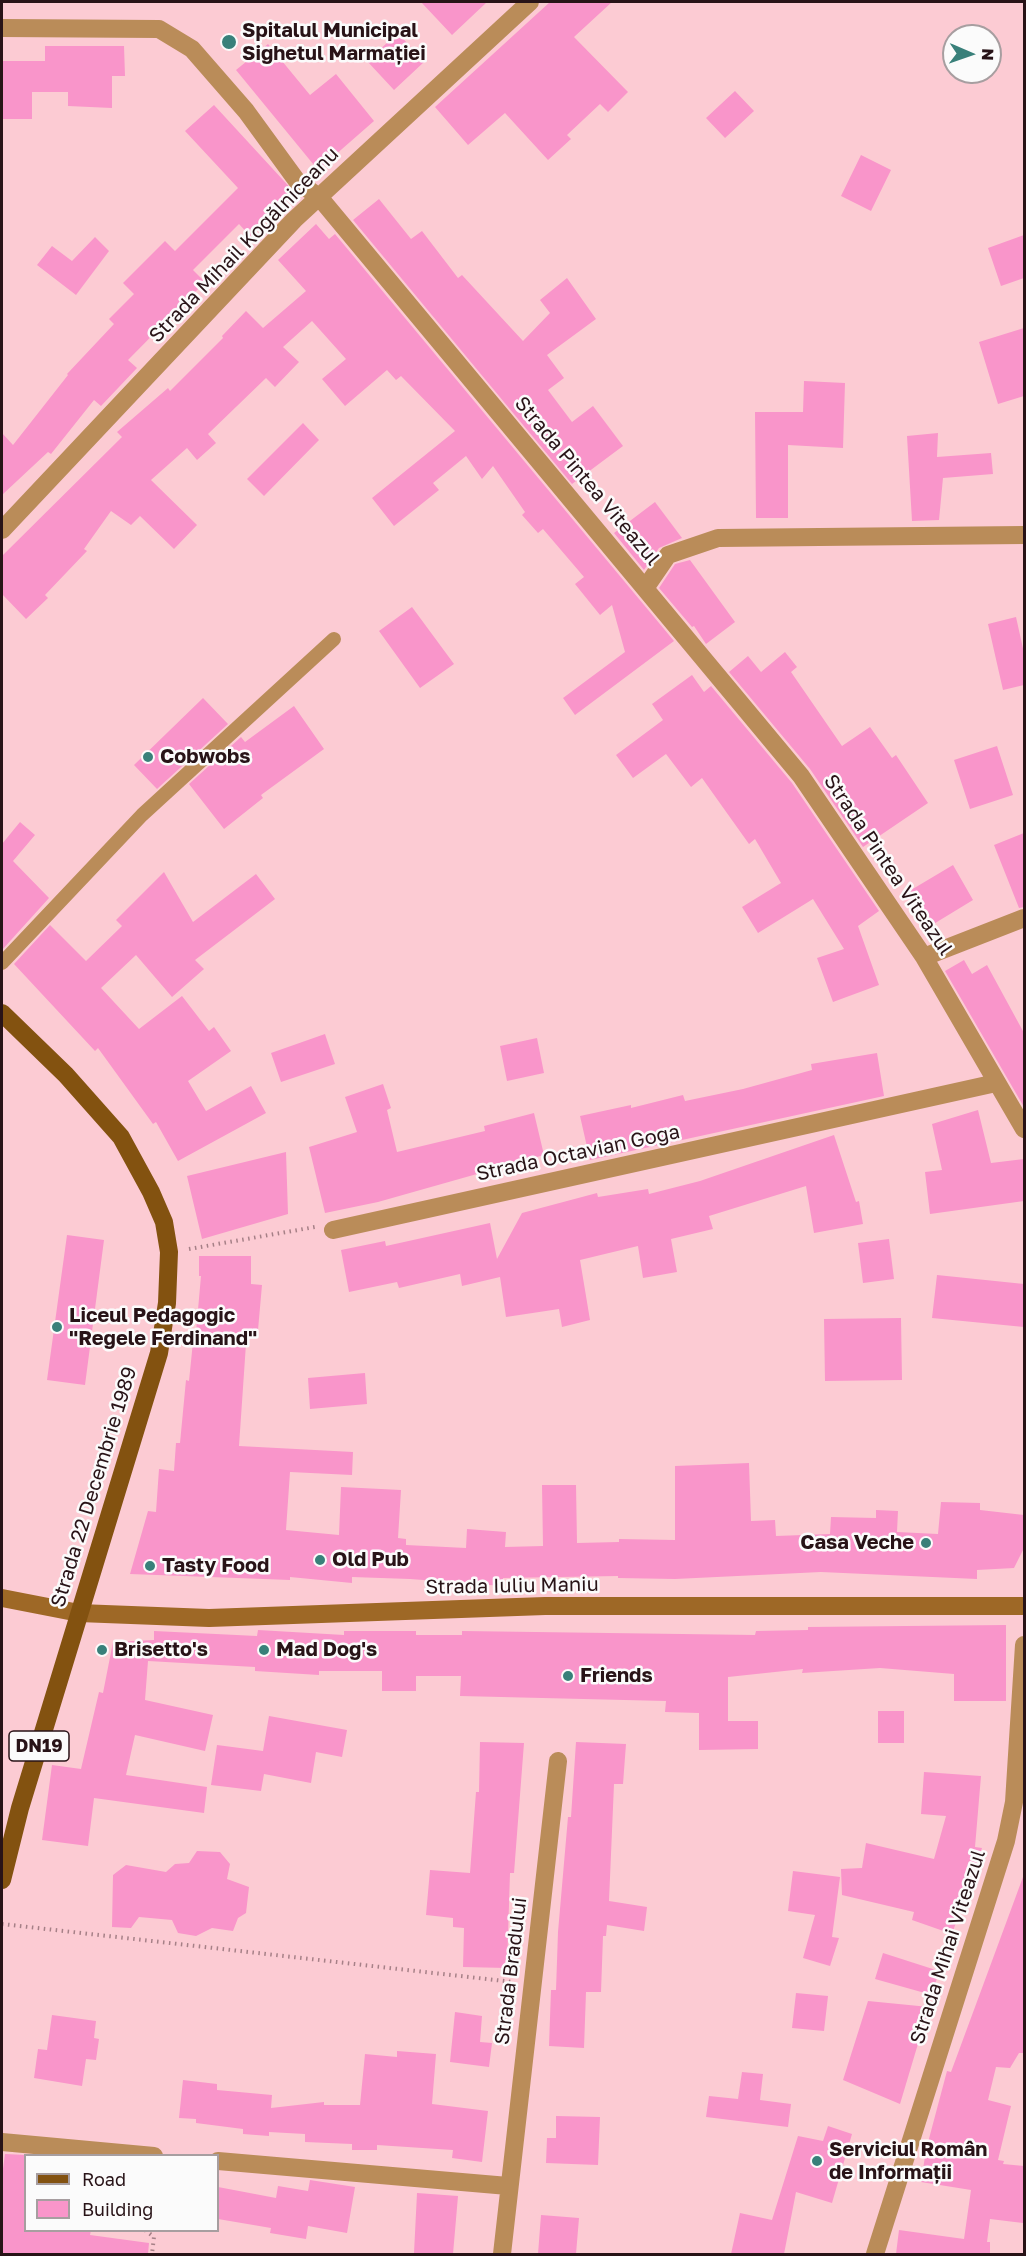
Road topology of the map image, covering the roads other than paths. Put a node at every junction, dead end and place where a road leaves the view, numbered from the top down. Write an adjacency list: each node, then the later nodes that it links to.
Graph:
1 (530, 2): 3 (street, Strada Mihail Kogălniceanu)
2 (2, 28): 3 (street, Strada Pintea Viteazul)
3 (320, 198): 4 (street, Strada Mihail Kogălniceanu); 6 (street, Strada Pintea Viteazul)
4 (2, 530)
5 (1024, 535): 6 (street)
6 (646, 587): 9 (street, Strada Pintea Viteazul)
7 (334, 639): 10 (lane)
8 (1024, 918): 9 (street)
9 (924, 957): 12 (street, Strada Pintea Viteazul)
10 (2, 963)
11 (2, 1013): 17 (main road, Strada 22 Decembrie 1989 / DN19)
12 (996, 1083): 13 (street, Strada Pintea Viteazul); 14 (street, Strada Octavian Goga)
13 (1024, 1129)
14 (333, 1230)
15 (2, 1598): 17 (main road, Strada Iuliu Maniu)
16 (1024, 1606): 17 (main road, Strada Iuliu Maniu)
17 (79, 1612): 20 (main road, Strada 22 Decembrie 1989 / DN19)
18 (1024, 1645): 26 (street, Strada Mihai Viteazul)
19 (558, 1761): 24 (street, Strada Bradului)
20 (2, 1880)
21 (2, 2142): 22 (street)
22 (132, 2154)
23 (219, 2161): 24 (street)
24 (508, 2186): 25 (street, Strada Bradului)
25 (502, 2254)
26 (875, 2254)

